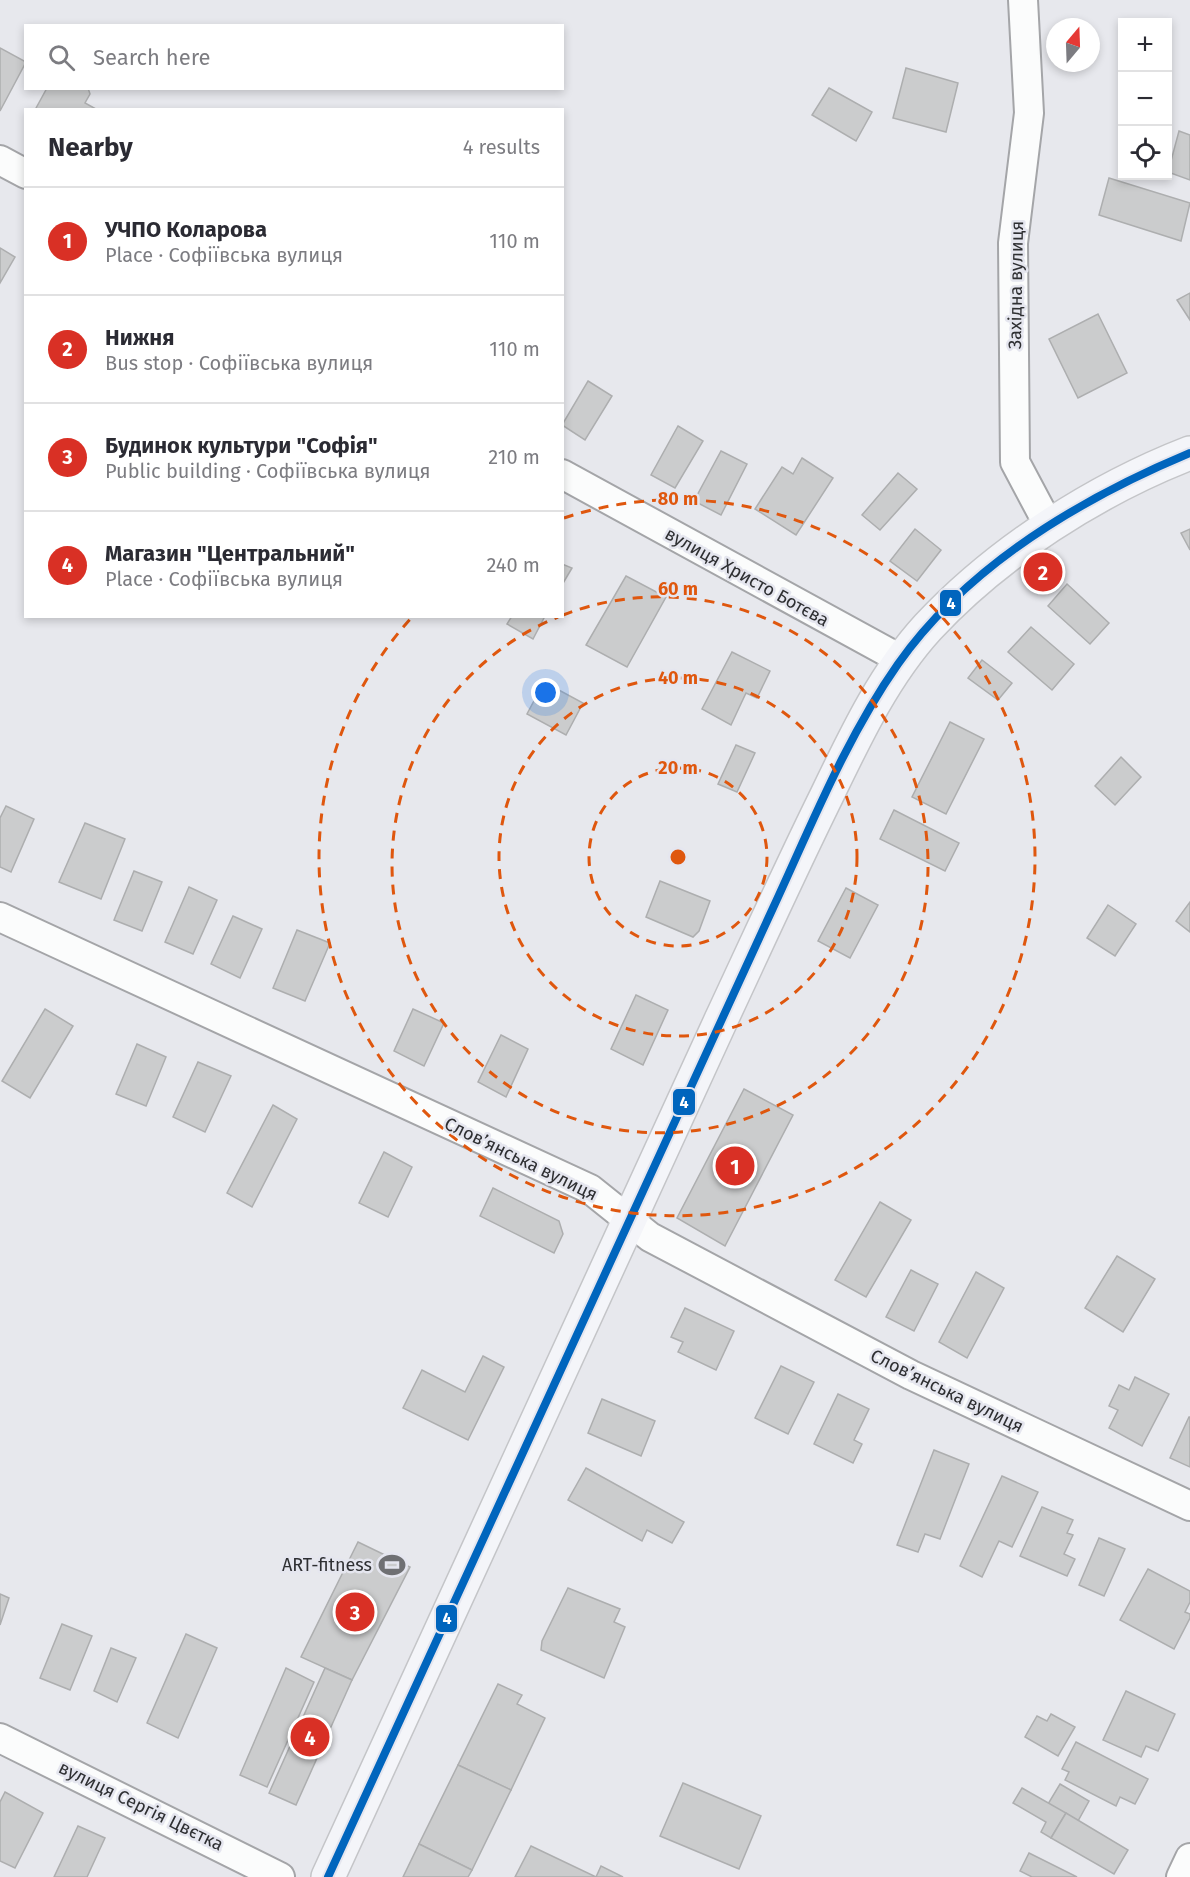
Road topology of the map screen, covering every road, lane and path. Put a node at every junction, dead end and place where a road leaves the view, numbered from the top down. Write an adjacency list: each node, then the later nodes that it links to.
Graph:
1 (1023, 0): 6 (street, Західна вулиця)
2 (0, 160): 3 (street)
3 (24, 173)
4 (1190, 453): 6 (main road)
5 (564, 475): 7 (street, вулиця Христо Ботєва)
6 (1049, 526): 7 (main road)
7 (902, 660): 9 (main road)
8 (0, 917): 9 (street, Словʼянська вулиця)
9 (629, 1220): 10 (street, Словʼянська вулиця); 14 (main road)
10 (1190, 1506)
11 (0, 1738): 13 (street, вулиця Сергія Цвєтка)
12 (1190, 1858): 15 (street)
13 (280, 1877)
14 (328, 1877)
15 (1181, 1877)

